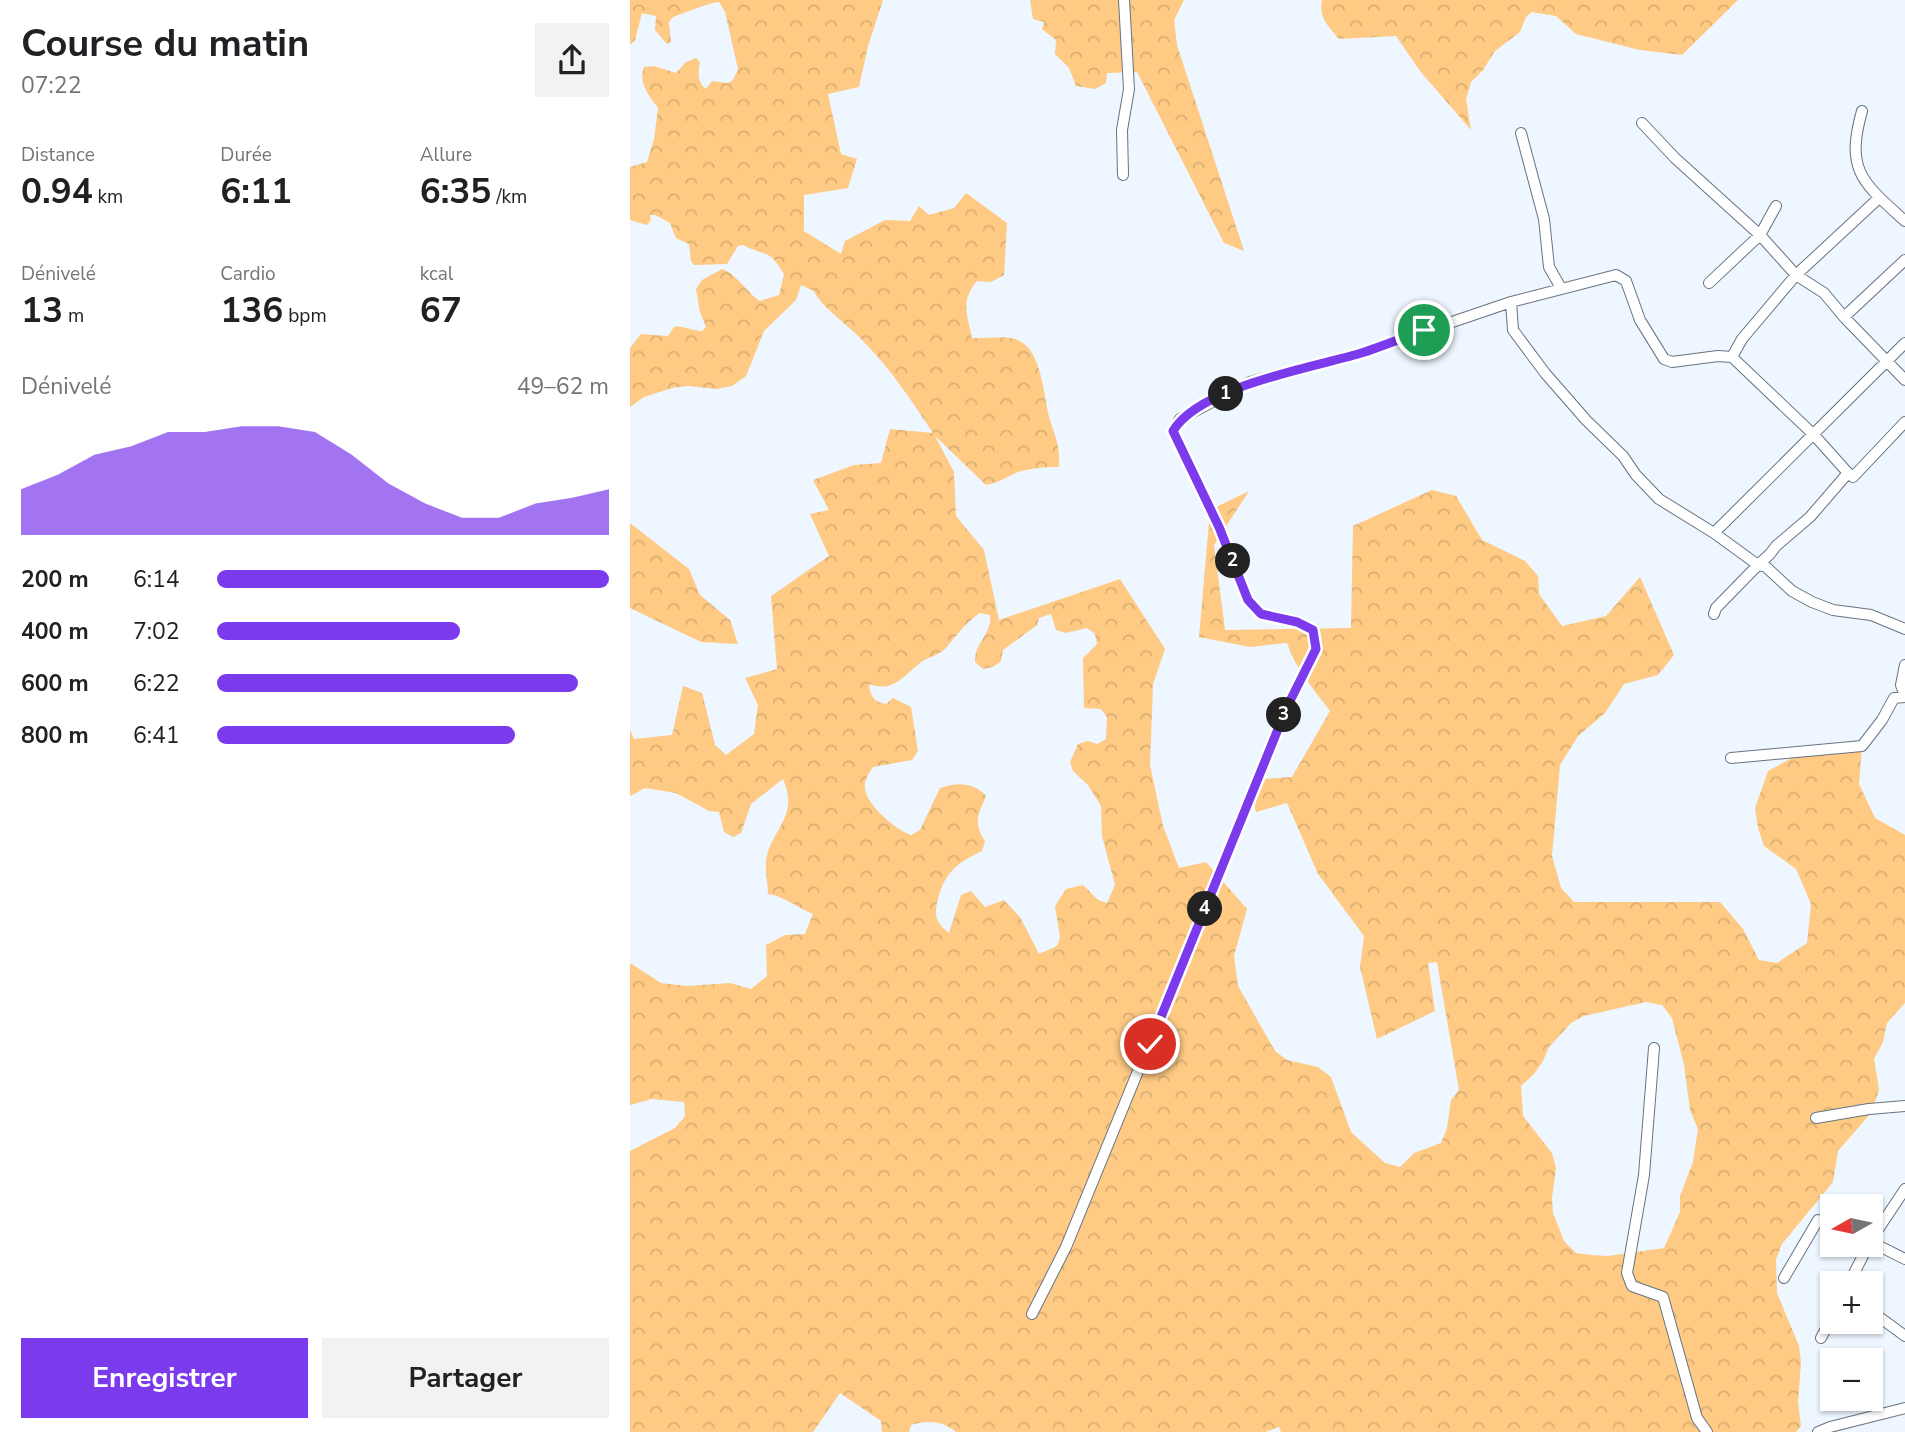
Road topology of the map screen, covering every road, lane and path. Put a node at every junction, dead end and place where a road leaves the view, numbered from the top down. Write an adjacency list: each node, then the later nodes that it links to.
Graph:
1 (1124, 0): 5 (street)
2 (1862, 111): 6 (street)
3 (1642, 122): 9 (street)
4 (1521, 133): 13 (street)
5 (1123, 175)
6 (1879, 198): 8 (street); 11 (street)
7 (1776, 206): 9 (street)
8 (1905, 221)
9 (1760, 235): 11 (street); 12 (street)
10 (1905, 260): 15 (street)
11 (1796, 275): 15 (street); 17 (street)
12 (1709, 283)
13 (1561, 288): 14 (street); 17 (street)
14 (1511, 302): 23 (street); 39 (street)
15 (1844, 317): 18 (street)
16 (1905, 343): 18 (street)
17 (1732, 357): 21 (street)
18 (1888, 361): 19 (street); 21 (street)
19 (1905, 380)
20 (1905, 422): 22 (street)
21 (1814, 435): 22 (street); 23 (street)
22 (1849, 474): 24 (street)
23 (1714, 533): 24 (street)
24 (1758, 565): 25 (street); 26 (street)
25 (1714, 614)
26 (1905, 629)
27 (1905, 665): 28 (street)
28 (1905, 697): 29 (street)
29 (1731, 758)
30 (1654, 1048): 45 (street)
31 (1905, 1106): 32 (street)
32 (1815, 1118)
33 (1905, 1189): 35 (street)
34 (1820, 1221): 38 (street)
35 (1883, 1222)
36 (1883, 1248): 37 (street)
37 (1905, 1259)
38 (1784, 1278)
39 (1032, 1314)
40 (1883, 1320): 42 (street)
41 (1824, 1334): 43 (street)
42 (1905, 1336)
43 (1822, 1338)
44 (1905, 1408): 46 (street)
45 (1707, 1432)
46 (1818, 1432)

